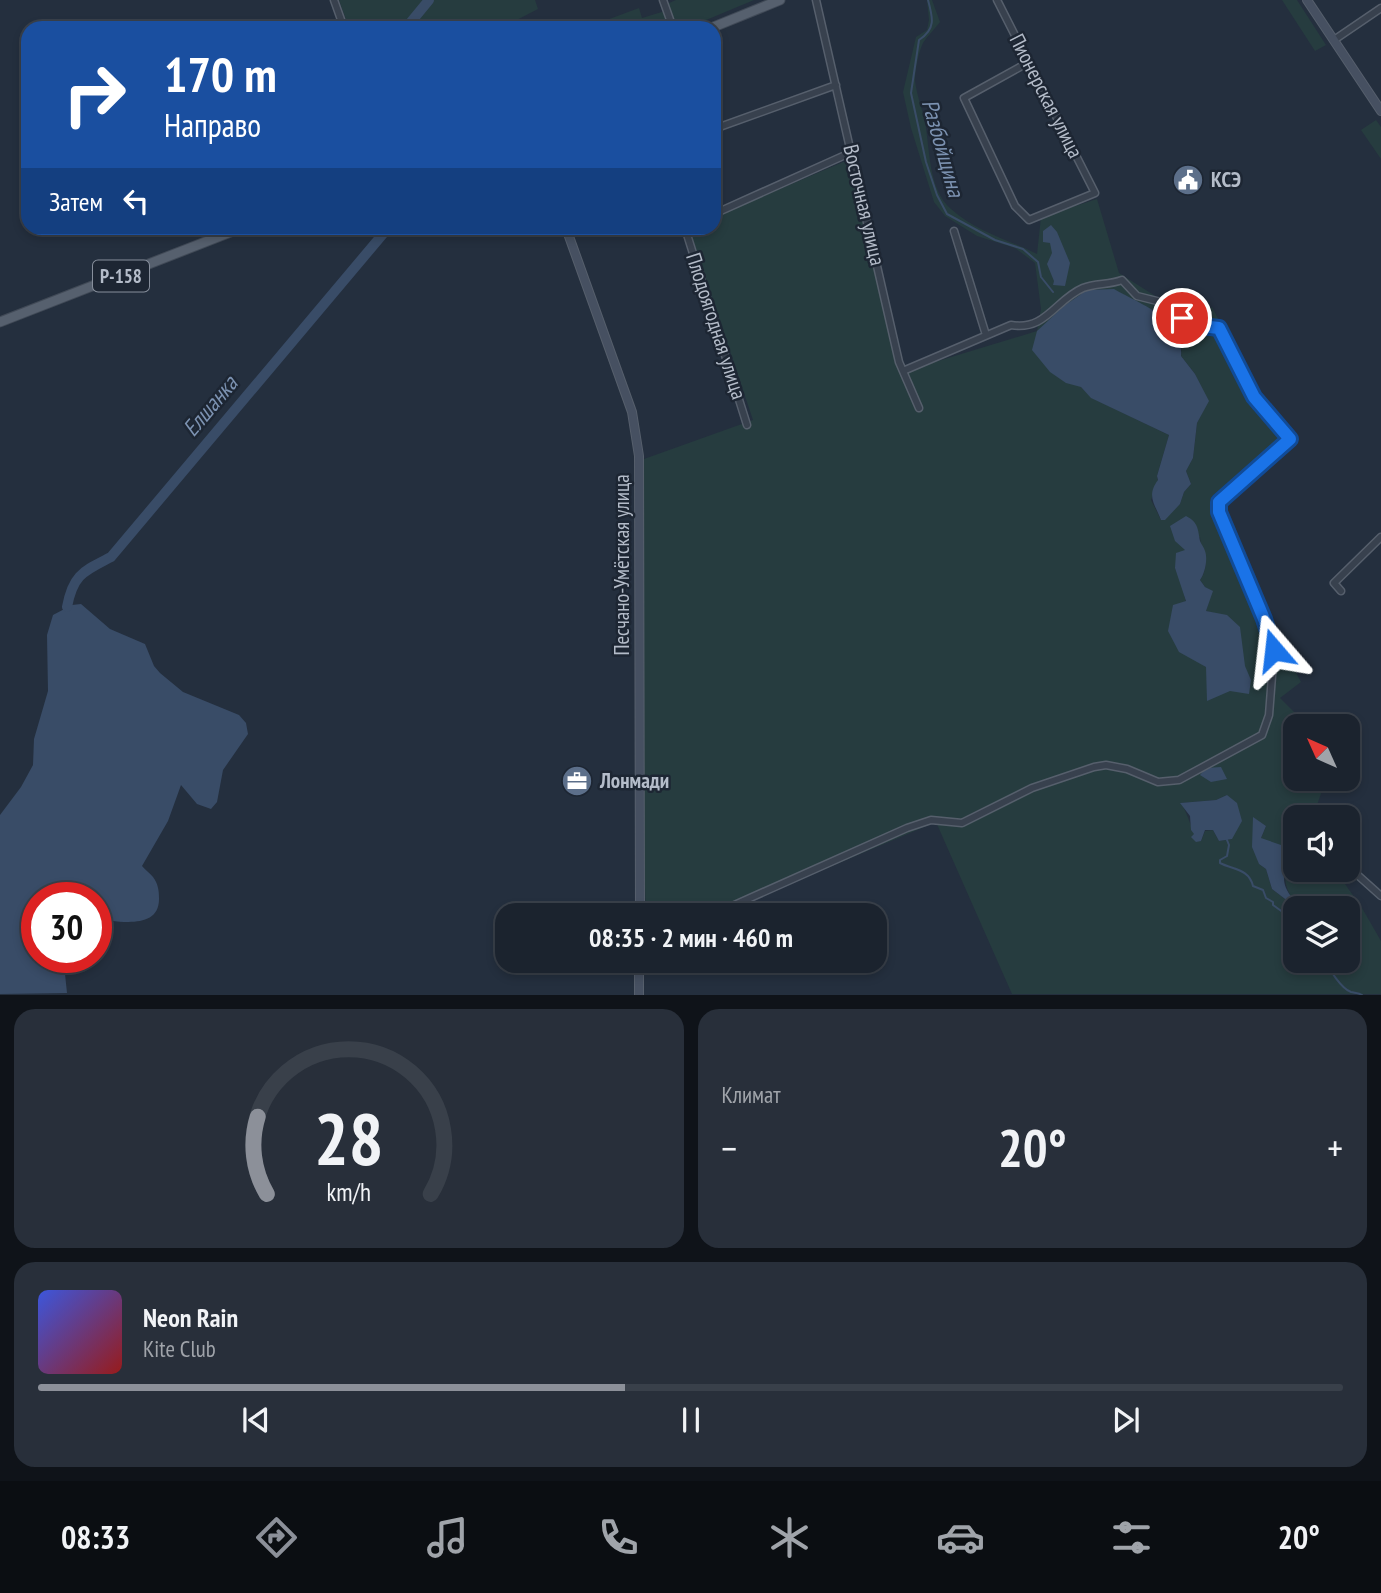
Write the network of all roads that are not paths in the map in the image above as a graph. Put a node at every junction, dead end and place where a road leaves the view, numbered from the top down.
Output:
1 (334, 0) edge
2 (663, 0) edge
3 (780, 0) edge
4 (816, 0) edge
5 (997, 0) edge
6 (1307, 0) edge
7 (1381, 8) edge
8 (342, 21) edge
9 (670, 21) edge
10 (721, 24) edge
11 (1334, 40) junction
12 (1029, 62) junction
13 (836, 85) junction
14 (1381, 111) edge
15 (721, 126) edge
16 (852, 152) junction
17 (721, 211) edge
18 (954, 231) dead end
19 (223, 235) edge
20 (569, 235) edge
21 (687, 235) edge
22 (0, 322) edge
23 (986, 335) junction
24 (903, 371) junction
25 (919, 408) dead end
26 (747, 425) dead end
27 (1381, 537) edge
28 (1341, 591) dead end
29 (1360, 877) edge
30 (1381, 895) edge
31 (640, 903) edge
32 (739, 903) edge
33 (639, 973) edge
34 (639, 995) edge

1 - 8 street
2 - 9 street
3 - 10 main road
4 - 13 street, Восточная улица
5 - 12 street, Пионерская улица
6 - 11 main road
7 - 11 street
11 - 14 main road
12 - 12 street, Пионерская улица
13 - 15 street
13 - 16 street, Восточная улица
16 - 17 street
16 - 24 street, Восточная улица
18 - 23 street
19 - 22 main road, Р-158
20 - 31 main road, Песчано-Умётская улица
21 - 26 street, Плодоягодная улица
23 - 24 street
23 - 32 street
24 - 25 street, Восточная улица
27 - 28 street
29 - 30 street
33 - 34 main road

